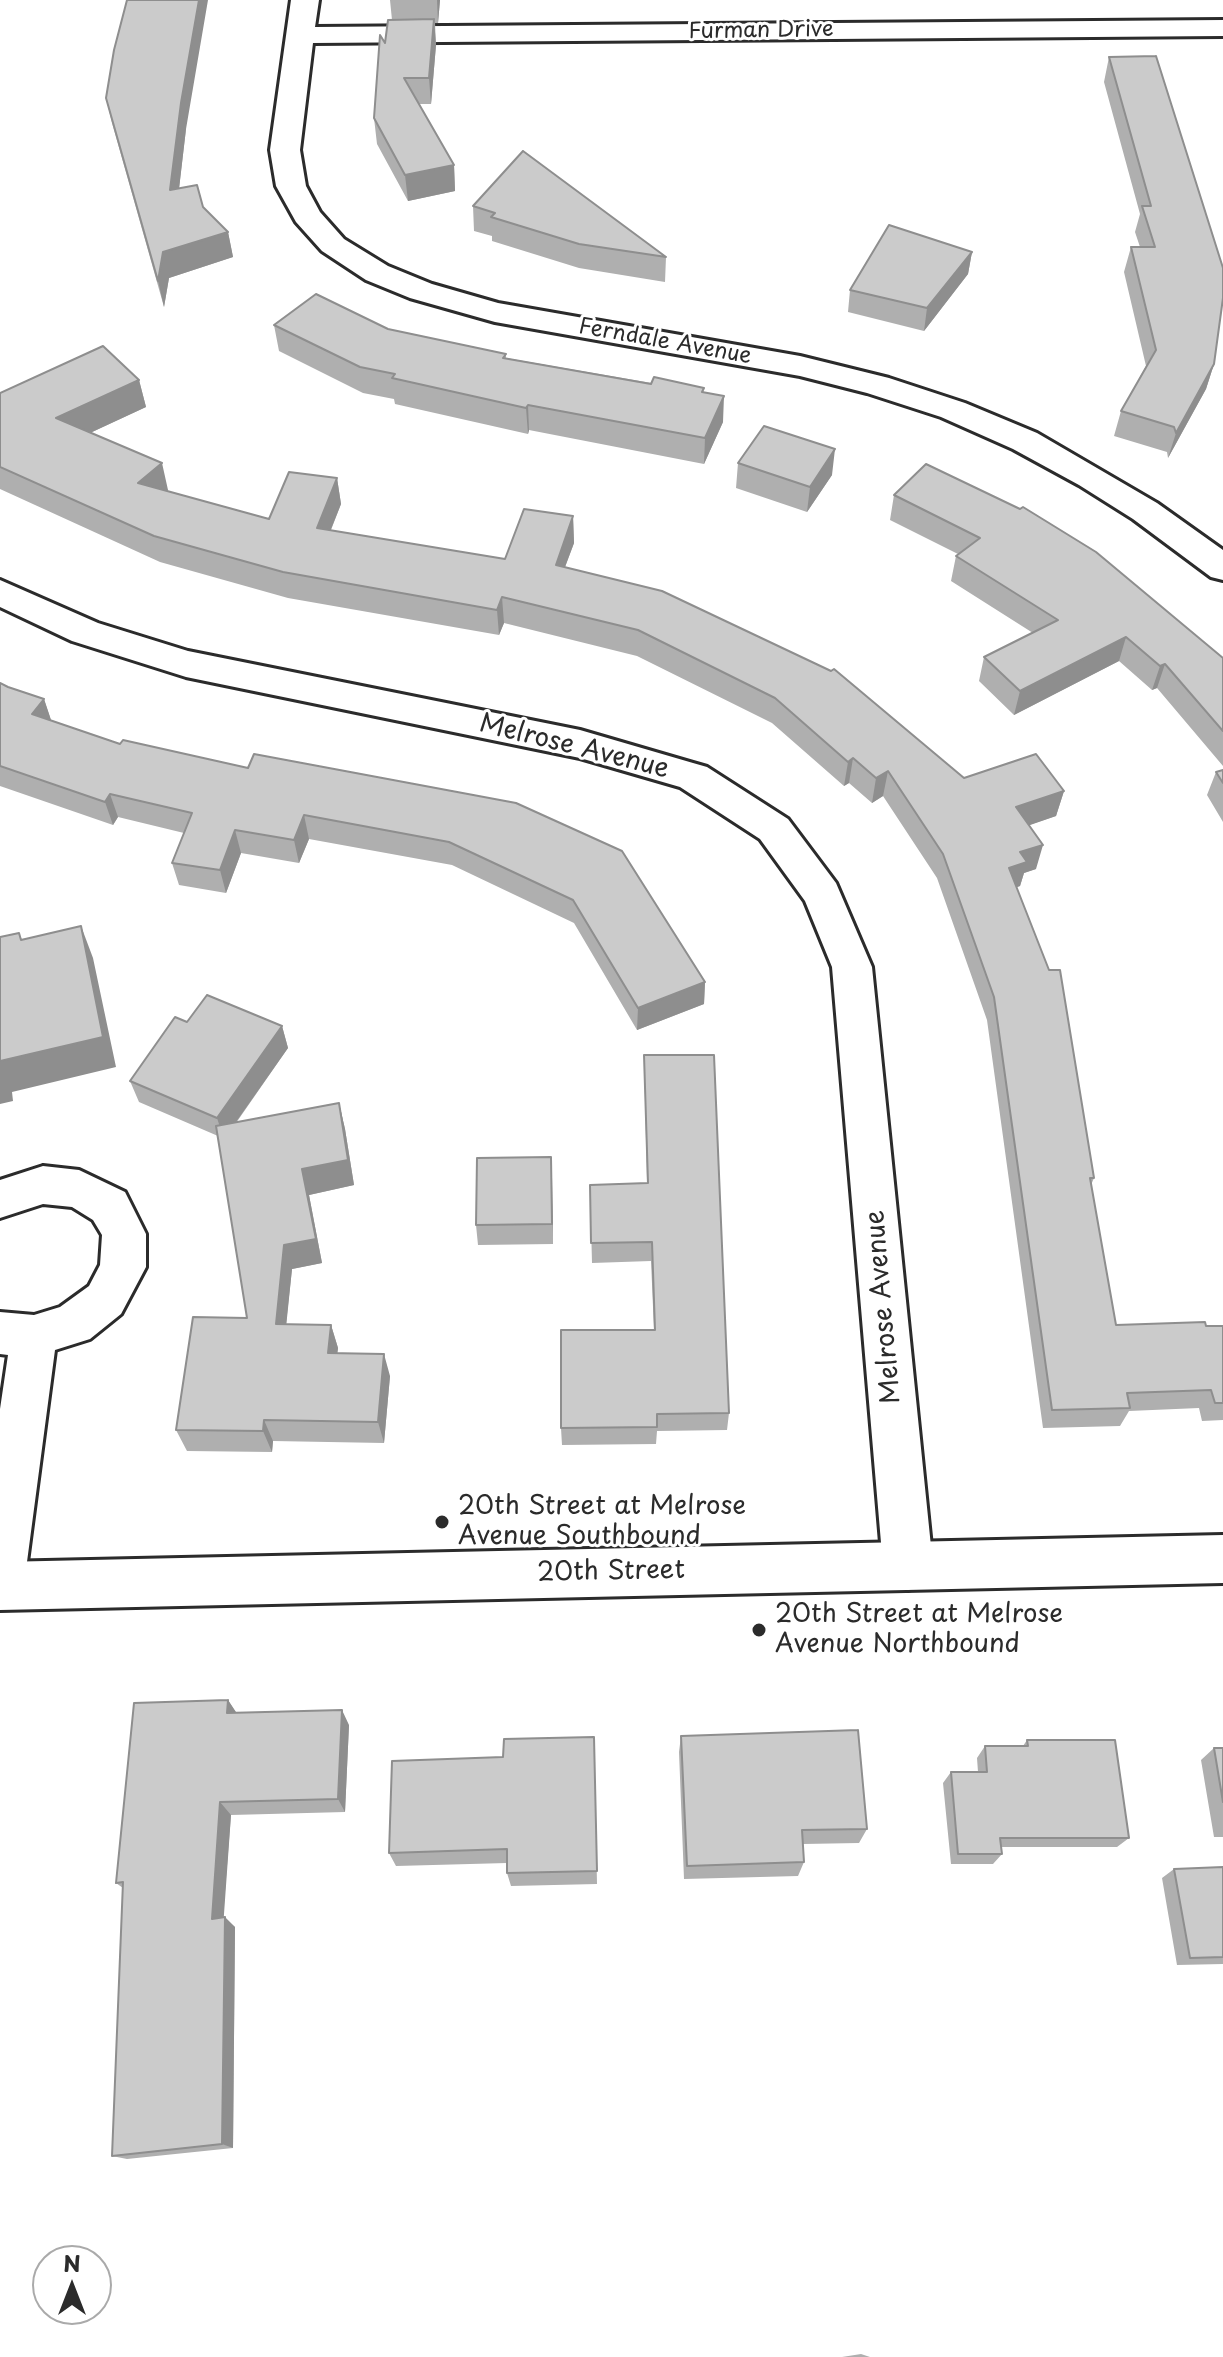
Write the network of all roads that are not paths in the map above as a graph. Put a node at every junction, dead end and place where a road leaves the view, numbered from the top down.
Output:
1 (305, 0) edge
2 (1223, 28) edge
3 (300, 35) junction
4 (1215, 551) edge
5 (0, 592) edge
6 (0, 1199) edge
7 (17, 1334) edge
8 (1223, 1559) edge
9 (908, 1566) junction
10 (0, 1577) edge
11 (0, 1586) edge

1 - 3 street, Ferndale Avenue
2 - 3 street, Furman Drive
3 - 4 street, Ferndale Avenue
5 - 9 street, Melrose Avenue
6 - 7 street
7 - 10 street
8 - 9 street, 20th Street
9 - 11 street, 20th Street

